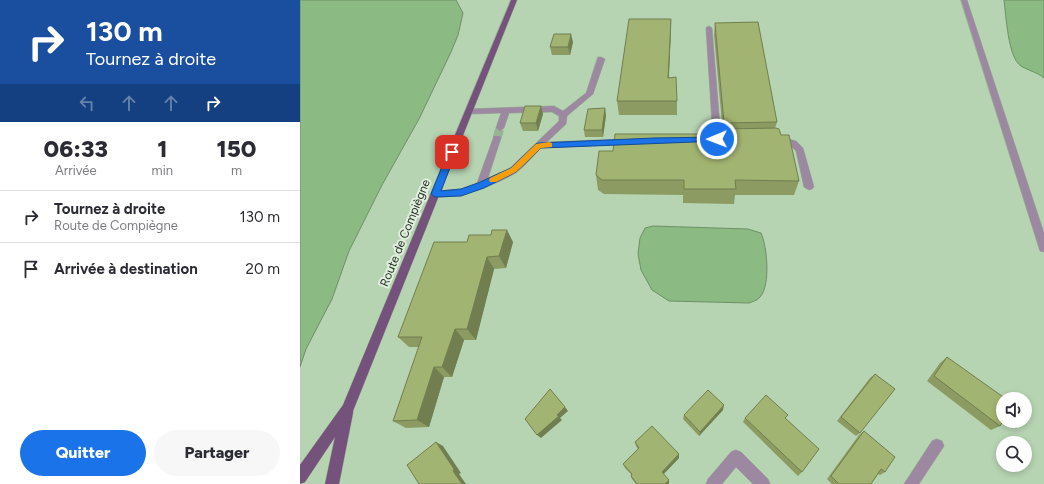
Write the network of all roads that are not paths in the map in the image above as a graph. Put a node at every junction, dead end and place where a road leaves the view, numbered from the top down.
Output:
1 (514, 0) edge
2 (964, 0) edge
3 (709, 28) dead end
4 (600, 59) dead end
5 (469, 110) junction
6 (506, 110) junction
7 (563, 115) junction
8 (500, 128) tunnel mouth
9 (497, 138) tunnel mouth
10 (717, 139) edge
11 (765, 139) edge
12 (639, 141) edge
13 (539, 146) junction
14 (481, 186) junction
15 (809, 187) dead end
16 (435, 194) junction
17 (1044, 248) edge
18 (347, 409) junction
19 (937, 446) dead end
20 (300, 477) edge
21 (332, 484) edge
22 (713, 484) edge
23 (763, 484) edge
24 (911, 484) edge

1 - 5 main road, Route de Compiègne
2 - 17 street
3 - 10 street
4 - 7 street
5 - 6 street
5 - 16 main road, Route de Compiègne
6 - 7 street
6 - 8 street
7 - 13 street
9 - 14 street
11 - 15 street
12 - 13 street
13 - 14 street
14 - 16 street
16 - 18 main road, Route de Compiègne
18 - 20 main road
18 - 21 main road
19 - 24 street
22 - 23 street

